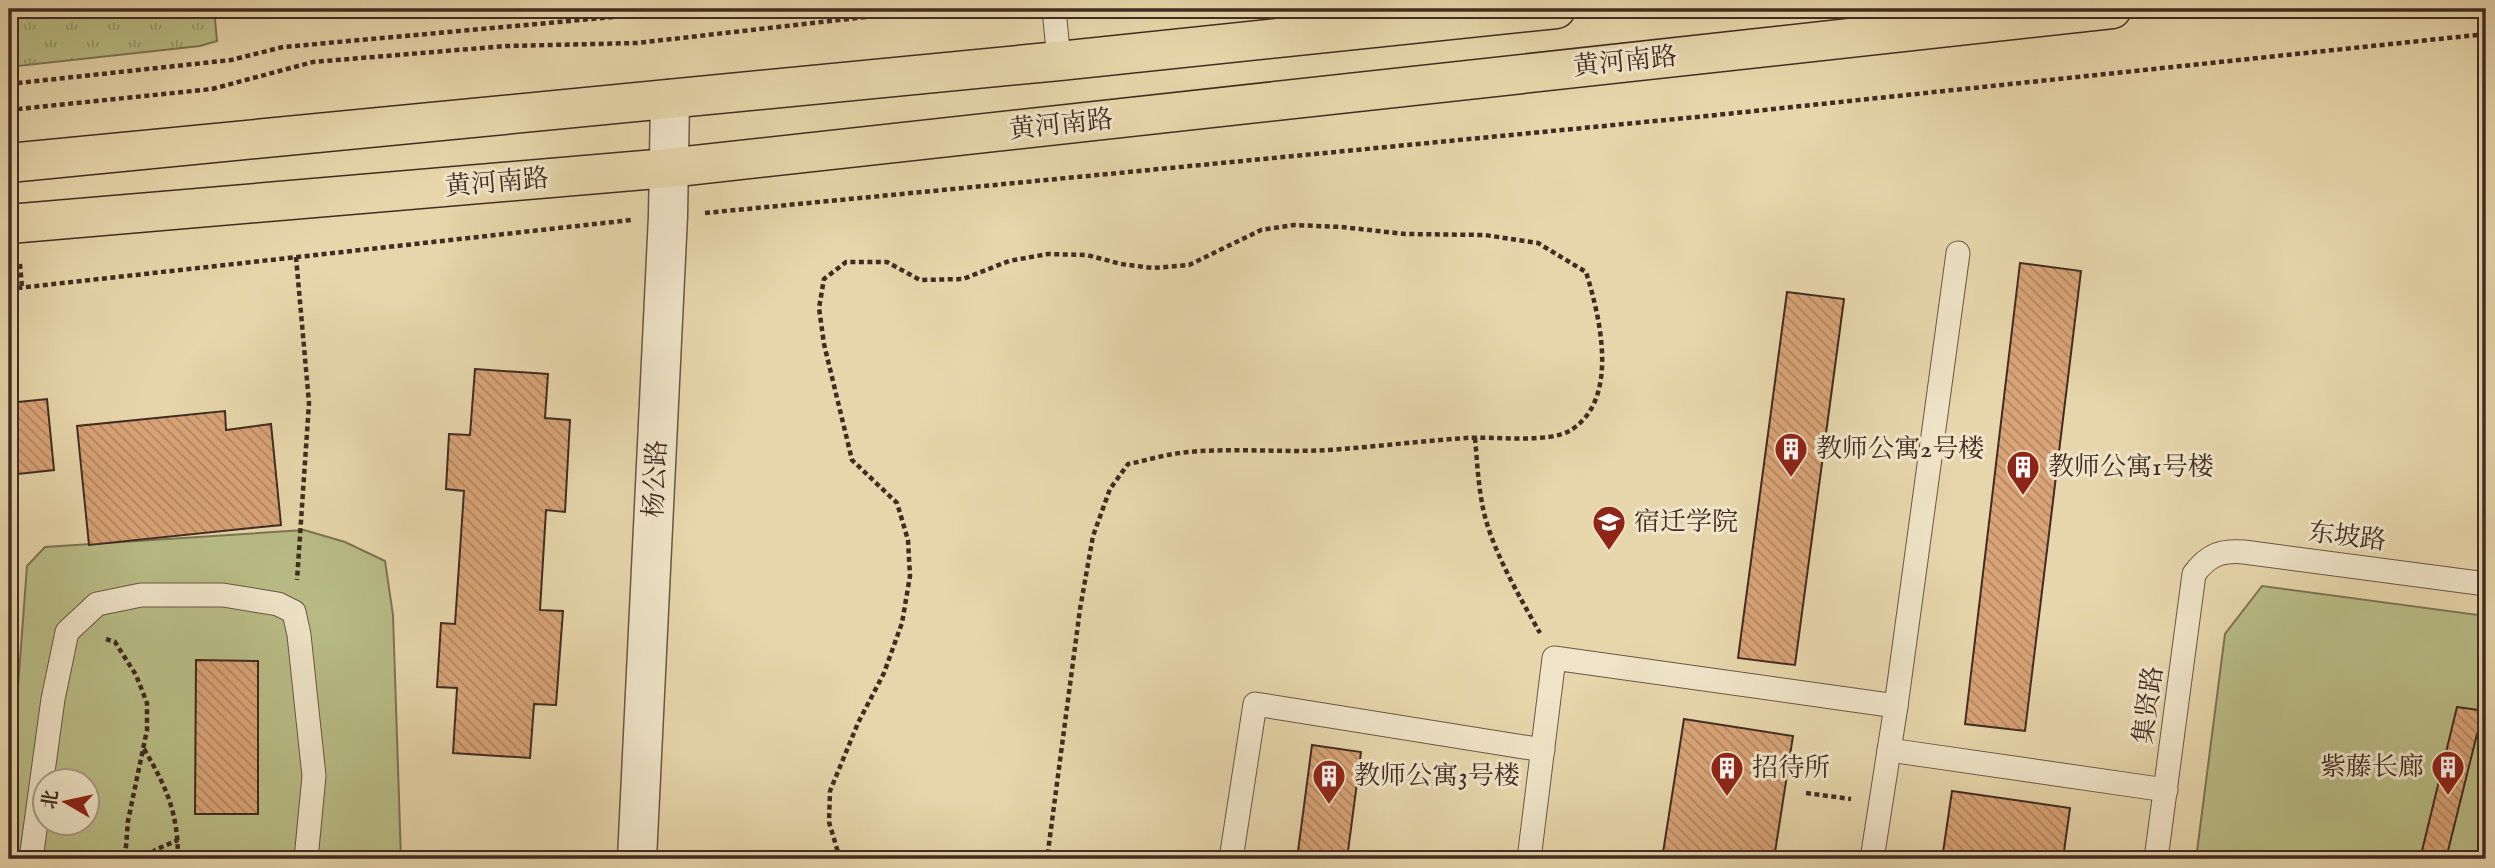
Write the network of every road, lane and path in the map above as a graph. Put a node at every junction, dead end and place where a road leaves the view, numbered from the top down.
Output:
1 (702, 9) edge
2 (936, 9) edge
3 (1054, 9) edge
4 (1556, 9) edge
5 (2112, 9) edge
6 (2486, 34) edge
7 (1059, 61) junction
8 (9, 84) edge
9 (670, 99) junction
10 (9, 110) edge
11 (9, 163) edge
12 (668, 168) junction
13 (668, 216) junction
14 (9, 224) edge
15 (1958, 253) dead end
16 (296, 257) junction
17 (9, 289) edge
18 (1475, 438) junction
19 (2203, 561) joint
20 (2486, 584) edge
21 (294, 612) junction
22 (67, 632) junction
23 (1554, 658) junction
24 (1896, 706) junction
25 (144, 748) junction
26 (1543, 750) junction
27 (1889, 750) junction
28 (2165, 790) junction
29 (1806, 793) dead end
30 (1881, 803) junction
31 (178, 840) junction
32 (31, 859) edge
33 (125, 859) edge
34 (146, 859) edge
35 (178, 859) edge
36 (306, 859) edge
37 (638, 859) edge
38 (841, 859) edge
39 (1047, 859) edge
40 (1231, 859) edge
41 (1529, 859) edge
42 (1872, 859) edge
43 (2156, 859) edge

1 - 8 path
2 - 10 path
3 - 7 lane
4 - 7 main road
5 - 12 main road, 黄河南路
6 - 13 path
7 - 9 main road
9 - 11 main road
9 - 12 street, 杨公路
12 - 13 street, 杨公路
12 - 14 main road, 黄河南路
13 - 16 path
13 - 37 street, 杨公路
15 - 24 lane
16 - 17 path
16 - 21 path
18 - 23 path
18 - 38 path
18 - 39 path
19 - 20 lane, 东坡路
19 - 28 lane, 集贤路
21 - 22 lane
21 - 36 lane
22 - 25 path
22 - 32 lane
23 - 24 lane
23 - 26 lane
24 - 27 lane
25 - 31 path
25 - 33 path
26 - 40 lane
26 - 41 lane
27 - 28 lane
27 - 30 lane
28 - 43 lane, 集贤路
29 - 30 path
30 - 42 lane
31 - 34 path
31 - 35 path

